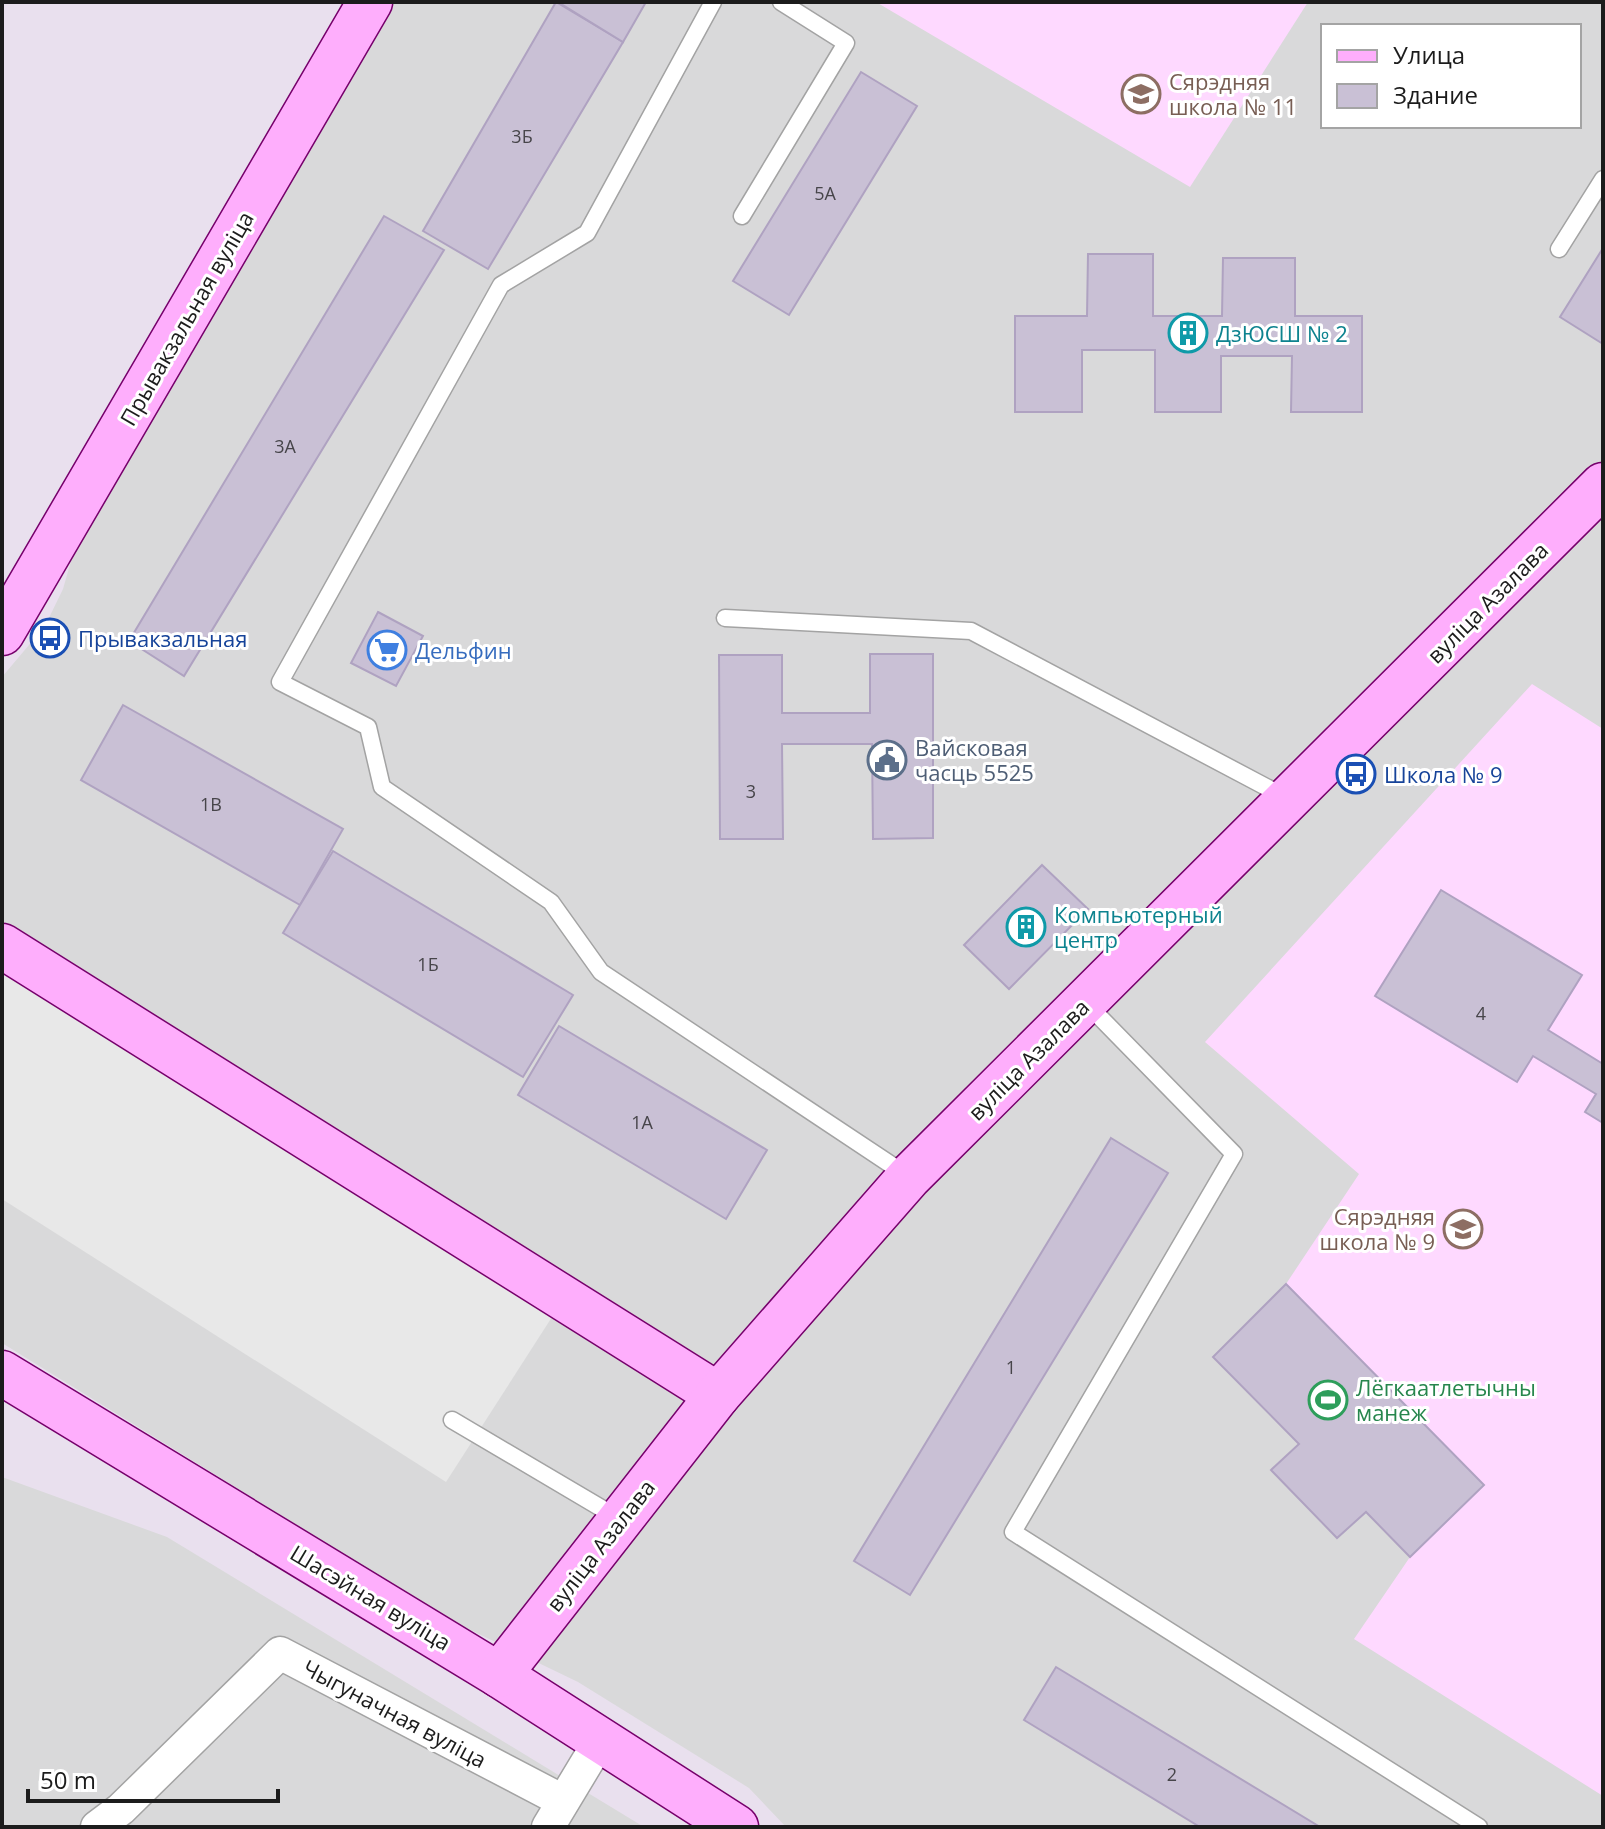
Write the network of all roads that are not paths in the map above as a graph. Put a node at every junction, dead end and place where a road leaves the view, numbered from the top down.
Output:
1 (370, 2) edge
2 (713, 2) edge
3 (781, 2) edge
4 (1603, 179) edge
5 (742, 216) dead end
6 (1559, 249) dead end
7 (1592, 503) edge
8 (725, 618) dead end
9 (2, 633) edge
10 (1290, 799) junction
11 (2, 946) edge
12 (1086, 1002) junction
13 (909, 1177) junction
14 (2, 1373) edge
15 (718, 1395) junction
16 (452, 1420) dead end
17 (619, 1519) junction
18 (499, 1675) junction
19 (601, 1739) junction
20 (556, 1814) edge
21 (97, 1827) edge
22 (736, 1827) edge
23 (1479, 1827) edge

1 - 9 street, Прывакзальная вуліца
2 - 13 lane
3 - 5 lane
4 - 6 lane
7 - 10 street, вуліца Азалава
8 - 10 lane
10 - 12 street, вуліца Азалава
11 - 15 street
12 - 13 street, вуліца Азалава
12 - 23 lane
13 - 15 street, вуліца Азалава
14 - 18 street, Шасэйная вуліца
15 - 17 street, вуліца Азалава
16 - 17 lane
17 - 18 street, вуліца Азалава
18 - 19 street, Шасэйная вуліца
19 - 20 street, Чыгуначная вуліца
19 - 22 street, Шасэйная вуліца
20 - 21 street, Чыгуначная вуліца

